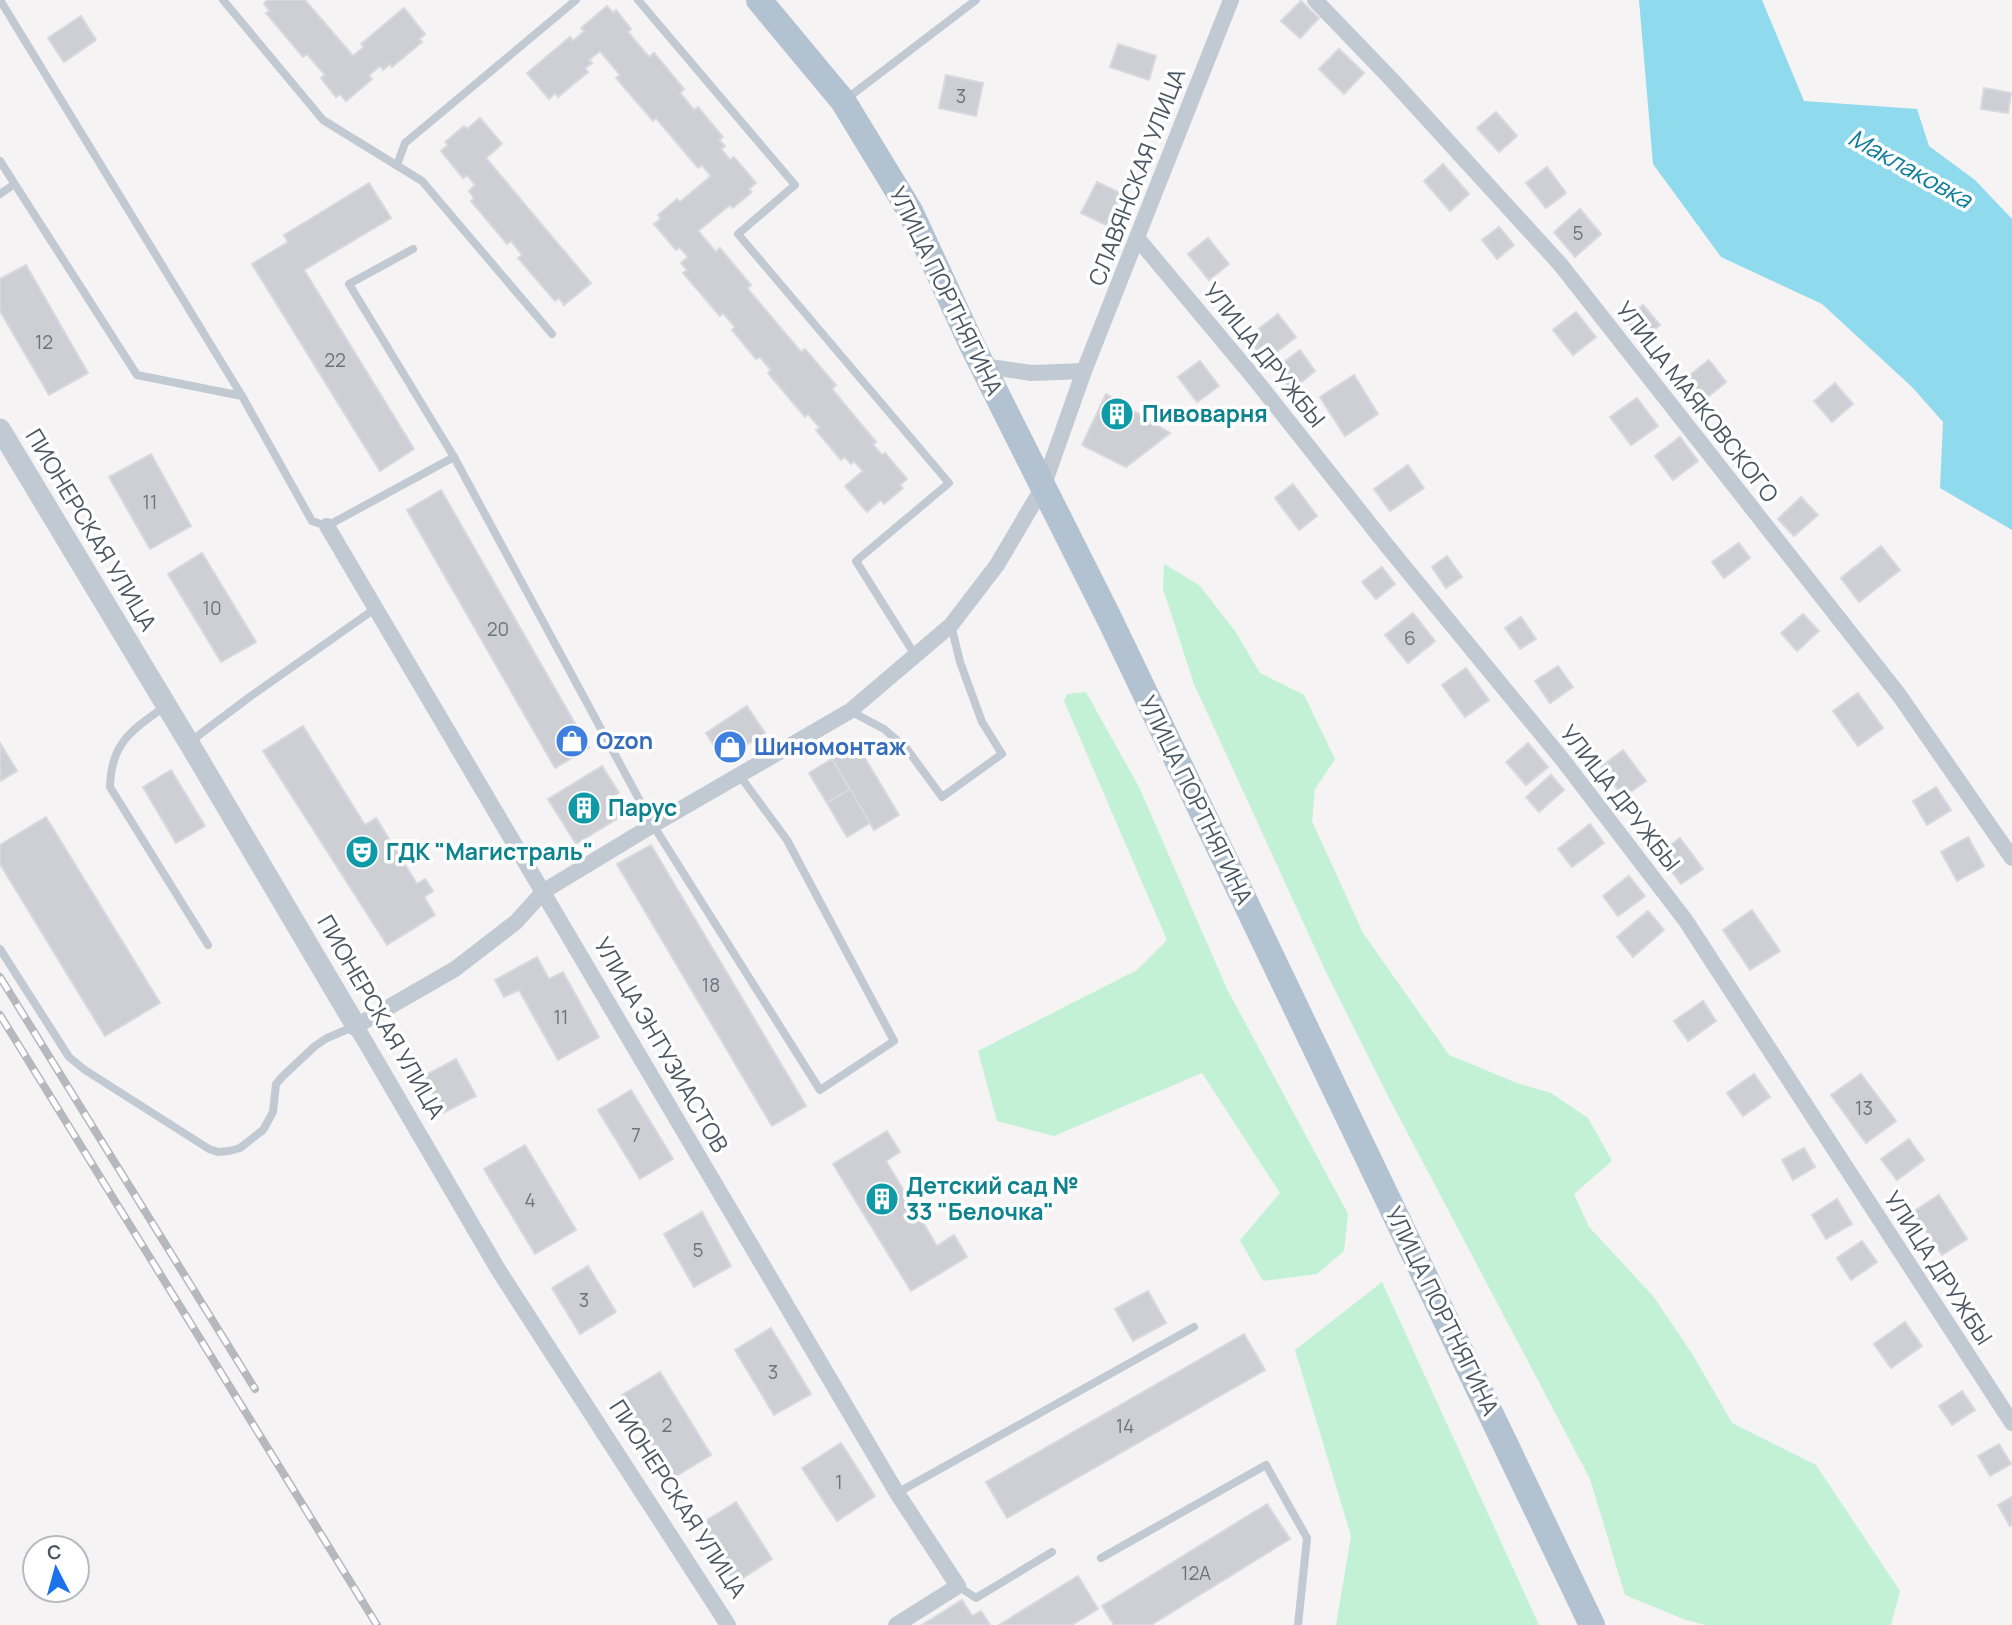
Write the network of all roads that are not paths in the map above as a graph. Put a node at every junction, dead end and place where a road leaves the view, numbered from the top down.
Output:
1 (1, 0) edge
2 (223, 0) edge
3 (576, 0) edge
4 (638, 0) edge
5 (759, 0) edge
6 (976, 0) edge
7 (1231, 0) edge
8 (1315, 0) edge
9 (843, 101) junction
10 (0, 161) edge
11 (397, 165) junction
12 (13, 185) junction
13 (0, 194) edge
14 (1138, 239) junction
15 (413, 249) dead end
16 (552, 334) dead end
17 (983, 366) junction
18 (1084, 372) junction
19 (242, 396) junction
20 (0, 429) edge
21 (454, 457) junction
22 (1043, 487) junction
23 (327, 526) junction
24 (376, 608) junction
25 (951, 625) junction
26 (915, 655) junction
27 (166, 705) junction
28 (850, 711) junction
29 (189, 743) junction
30 (740, 776) junction
31 (653, 825) junction
32 (2012, 858) edge
33 (544, 891) junction
34 (208, 945) dead end
35 (0, 949) edge
36 (356, 1026) junction
37 (1194, 1327) dead end
38 (2012, 1423) edge
39 (897, 1493) junction
40 (1052, 1552) dead end
41 (1101, 1558) dead end
42 (958, 1586) junction
43 (728, 1625) edge
44 (896, 1625) edge
45 (1298, 1625) edge
46 (1592, 1625) edge

1 - 19 lane
2 - 11 lane
3 - 11 lane
4 - 26 lane
5 - 9 main road, УЛИЦА ПОРТНЯГИНА
6 - 9 lane
7 - 14 street, СЛАВЯНСКАЯ УЛИЦА
8 - 32 street, УЛИЦА МАЯКОВСКОГО
9 - 17 main road, УЛИЦА ПОРТНЯГИНА
10 - 12 lane
11 - 16 lane
12 - 13 lane
12 - 19 lane
14 - 18 street, СЛАВЯНСКАЯ УЛИЦА
14 - 38 street, УЛИЦА ДРУЖБЫ
15 - 21 lane
17 - 18 street
17 - 22 main road, УЛИЦА ПОРТНЯГИНА
18 - 22 street, СЛАВЯНСКАЯ УЛИЦА
19 - 23 lane
20 - 27 street, ПИОНЕРСКАЯ УЛИЦА
21 - 23 lane
21 - 31 lane
22 - 25 street, СЛАВЯНСКАЯ УЛИЦА
22 - 46 main road, УЛИЦА ПОРТНЯГИНА
23 - 24 street, УЛИЦА ЭНТУЗИАСТОВ
24 - 29 lane
24 - 33 street, УЛИЦА ЭНТУЗИАСТОВ
25 - 26 street, СЛАВЯНСКАЯ УЛИЦА
25 - 28 lane
26 - 28 street, СЛАВЯНСКАЯ УЛИЦА
27 - 29 street, ПИОНЕРСКАЯ УЛИЦА
27 - 34 lane
28 - 30 street, СЛАВЯНСКАЯ УЛИЦА
29 - 36 street, ПИОНЕРСКАЯ УЛИЦА
30 - 31 street, СЛАВЯНСКАЯ УЛИЦА
30 - 31 lane
31 - 33 street, СЛАВЯНСКАЯ УЛИЦА
33 - 36 street, СЛАВЯНСКАЯ УЛИЦА
33 - 39 street, УЛИЦА ЭНТУЗИАСТОВ
35 - 36 lane
36 - 43 street, ПИОНЕРСКАЯ УЛИЦА
37 - 39 lane
39 - 42 street, УЛИЦА ЭНТУЗИАСТОВ
40 - 42 lane
41 - 45 lane
42 - 44 street

